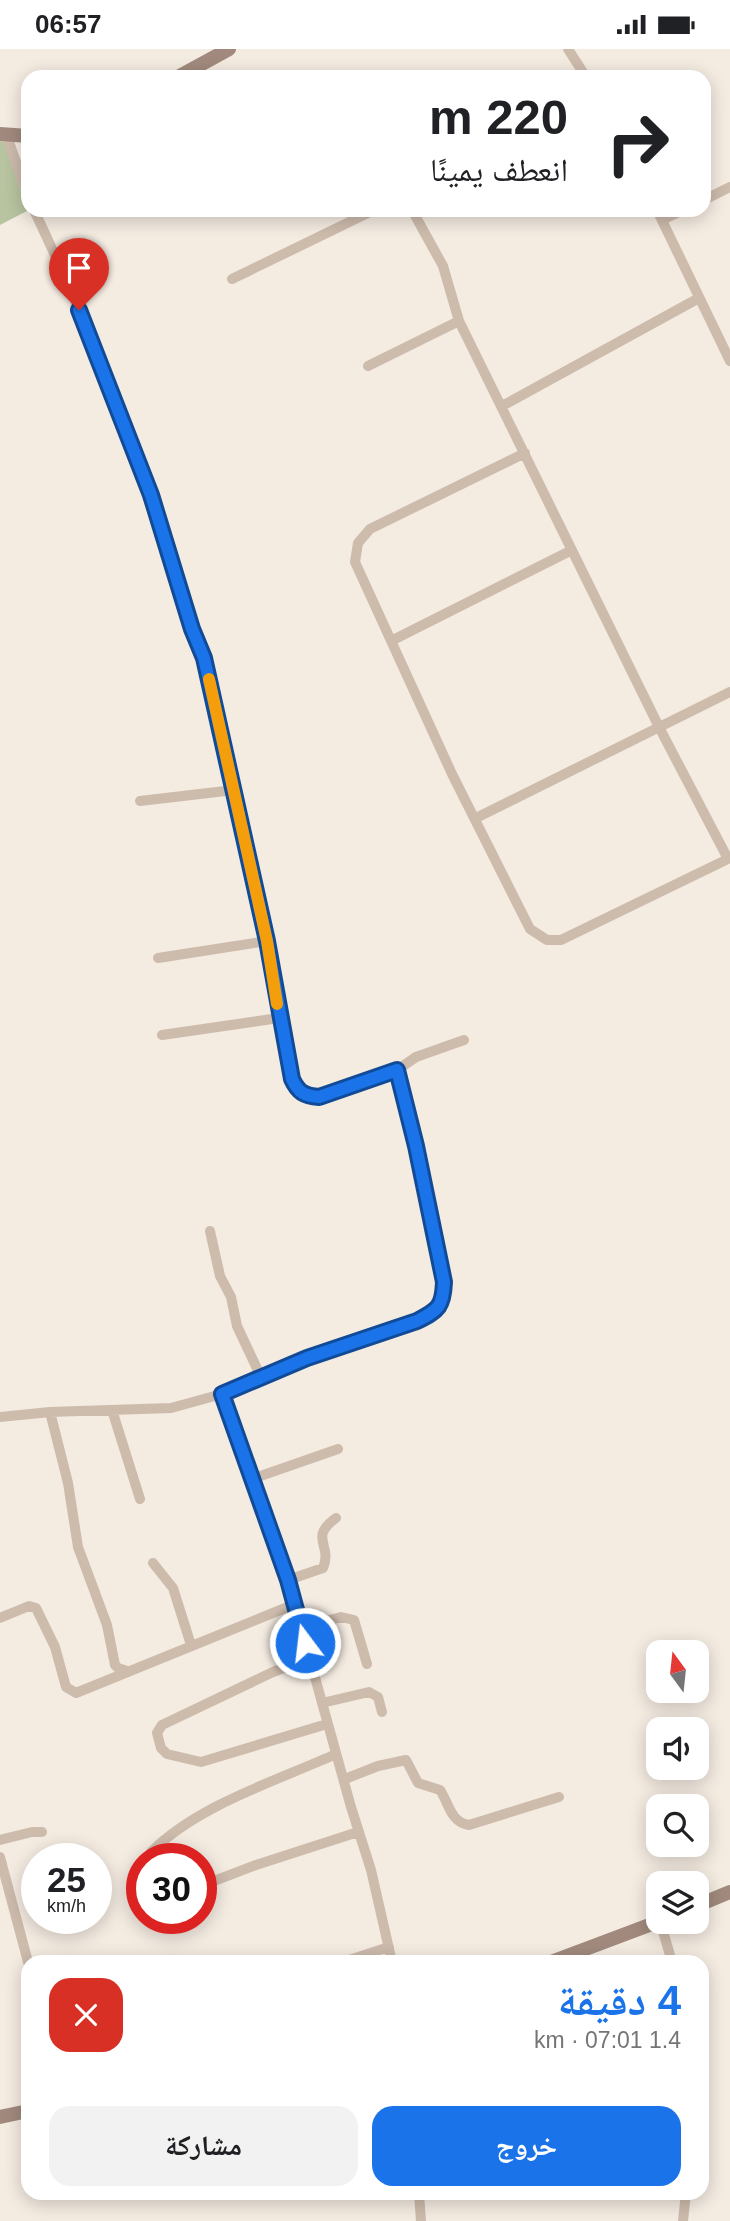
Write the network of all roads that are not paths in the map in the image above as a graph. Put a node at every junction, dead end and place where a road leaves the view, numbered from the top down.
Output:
1 (229, 49) edge
2 (568, 49) edge
3 (191, 70) edge
4 (582, 70) edge
5 (4, 135) edge
6 (21, 179) edge
7 (730, 187) edge
8 (711, 196) edge
9 (37, 217) edge
10 (360, 217) edge
11 (416, 217) edge
12 (661, 217) edge
13 (232, 279) dead end
14 (699, 297) junction
15 (459, 321) junction
16 (728, 354) edge
17 (368, 366) dead end
18 (502, 406) junction
19 (526, 453) junction
20 (572, 550) junction
21 (391, 641) junction
22 (730, 692) edge
23 (659, 727) junction
24 (234, 790) junction
25 (140, 801) dead end
26 (476, 818) junction
27 (729, 859) edge
28 (267, 941) junction
29 (158, 958) dead end
30 (279, 1018) junction
31 (162, 1035) dead end
32 (464, 1040) dead end
33 (397, 1070) junction
34 (210, 1231) dead end
35 (261, 1377) junction
36 (222, 1394) junction
37 (112, 1410) junction
38 (50, 1412) junction
39 (0, 1417) edge
40 (338, 1449) dead end
41 (252, 1479) junction
42 (141, 1499) dead end
43 (336, 1518) dead end
44 (153, 1563) dead end
45 (288, 1580) junction
46 (295, 1604) junction
47 (0, 1618) edge
48 (301, 1628) junction
49 (191, 1645) junction
50 (309, 1658) junction
51 (367, 1664) dead end
52 (128, 1671) junction
53 (322, 1703) junction
54 (383, 1712) dead end
55 (327, 1724) junction
56 (336, 1754) junction
57 (345, 1779) junction
58 (559, 1797) dead end
59 (42, 1832) dead end
60 (358, 1832) junction
61 (0, 1840) edge
62 (160, 1843) edge
63 (0, 1857) edge
64 (217, 1880) edge
65 (730, 1892) edge
66 (709, 1901) edge
67 (646, 1926) edge
68 (663, 1934) edge
69 (389, 1947) junction
70 (26, 1955) edge
71 (364, 1955) edge
72 (391, 1955) edge
73 (570, 1955) edge
74 (669, 1955) edge
75 (21, 2112) edge
76 (0, 2117) edge
77 (420, 2200) edge
78 (685, 2200) edge
79 (421, 2221) edge
80 (683, 2221) edge

1 - 3 street
2 - 4 street
5 - 6 street
7 - 8 street
9 - 24 street
10 - 13 street
11 - 15 street
12 - 14 street
14 - 16 street
14 - 18 street
15 - 17 street
15 - 18 street
18 - 19 street
19 - 20 street
19 - 21 street
20 - 21 street
20 - 23 street
21 - 26 street
22 - 23 street
23 - 26 street
23 - 27 street
24 - 25 street
24 - 28 street
26 - 27 street
28 - 29 street
28 - 30 street
30 - 31 street
30 - 33 street
32 - 33 street
33 - 35 street
34 - 35 street
35 - 36 street
36 - 37 street
36 - 41 street
37 - 38 street
37 - 42 street
38 - 39 street
38 - 52 street
40 - 41 street
41 - 45 street
43 - 45 street
44 - 49 street
45 - 46 street
46 - 48 street
46 - 49 street
47 - 52 street
48 - 50 street
48 - 51 street
49 - 52 street
50 - 53 street
50 - 55 street
53 - 54 street
53 - 55 street
55 - 56 street
56 - 57 street
56 - 62 street
57 - 58 street
57 - 60 street
59 - 61 street
60 - 64 street
60 - 69 street
63 - 70 street
65 - 66 street
67 - 73 street
68 - 74 street
69 - 71 street
69 - 72 street
75 - 76 street
77 - 79 street
78 - 80 street

